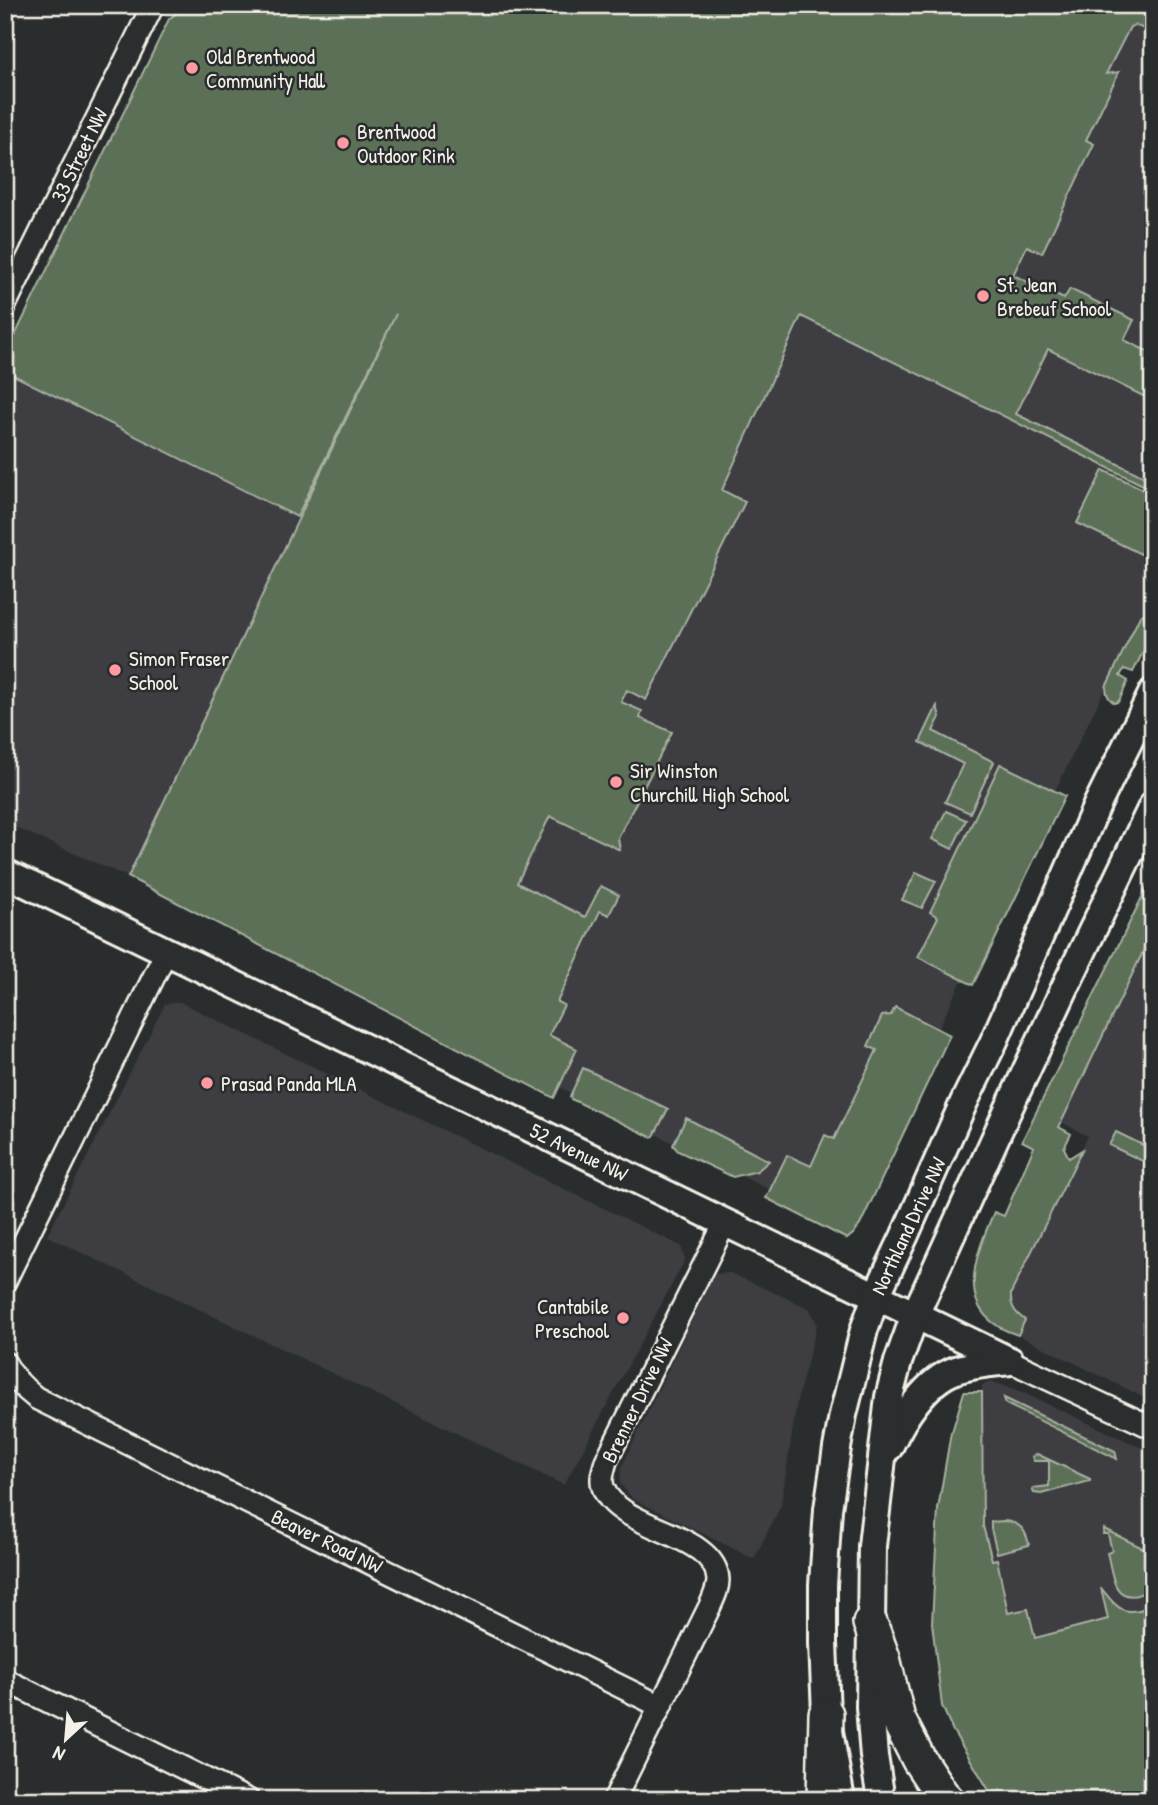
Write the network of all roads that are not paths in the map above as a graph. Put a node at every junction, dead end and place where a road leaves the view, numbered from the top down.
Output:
1 (153, 5) edge
2 (5, 305) edge
3 (1153, 692) edge
4 (1153, 805) edge
5 (5, 873) edge
6 (166, 951) junction
7 (725, 1223) junction
8 (5, 1281) edge
9 (876, 1296) junction
10 (915, 1315) junction
11 (1010, 1361) junction
12 (5, 1363) edge
13 (1153, 1428) edge
14 (880, 1468) junction
15 (870, 1623) junction
16 (5, 1680) edge
17 (660, 1706) junction
18 (826, 1714) junction
19 (248, 1800) edge
20 (614, 1800) edge
21 (824, 1800) edge
22 (841, 1800) edge
23 (881, 1800) edge
24 (947, 1800) edge

1 - 2 street, 33 Street NW
3 - 9 street, Northland Drive NW
4 - 10 street, Northland Drive NW
5 - 6 street, 52 Avenue NW
6 - 7 street, 52 Avenue NW
6 - 8 street
7 - 9 street, 52 Avenue NW
7 - 17 street, Brenner Drive NW
9 - 10 street, 52 Avenue NW
9 - 18 street, Northland Drive NW
10 - 11 street, 52 Avenue NW
10 - 14 street, Northland Drive NW
11 - 13 street, 52 Avenue NW
11 - 14 street
12 - 17 street, Beaver Road NW
14 - 15 street, Northland Drive NW
15 - 23 street, Northland Drive NW
15 - 24 main road
16 - 19 street
17 - 20 street, Brenner Drive NW
18 - 21 main road
18 - 22 street, Northland Drive NW

